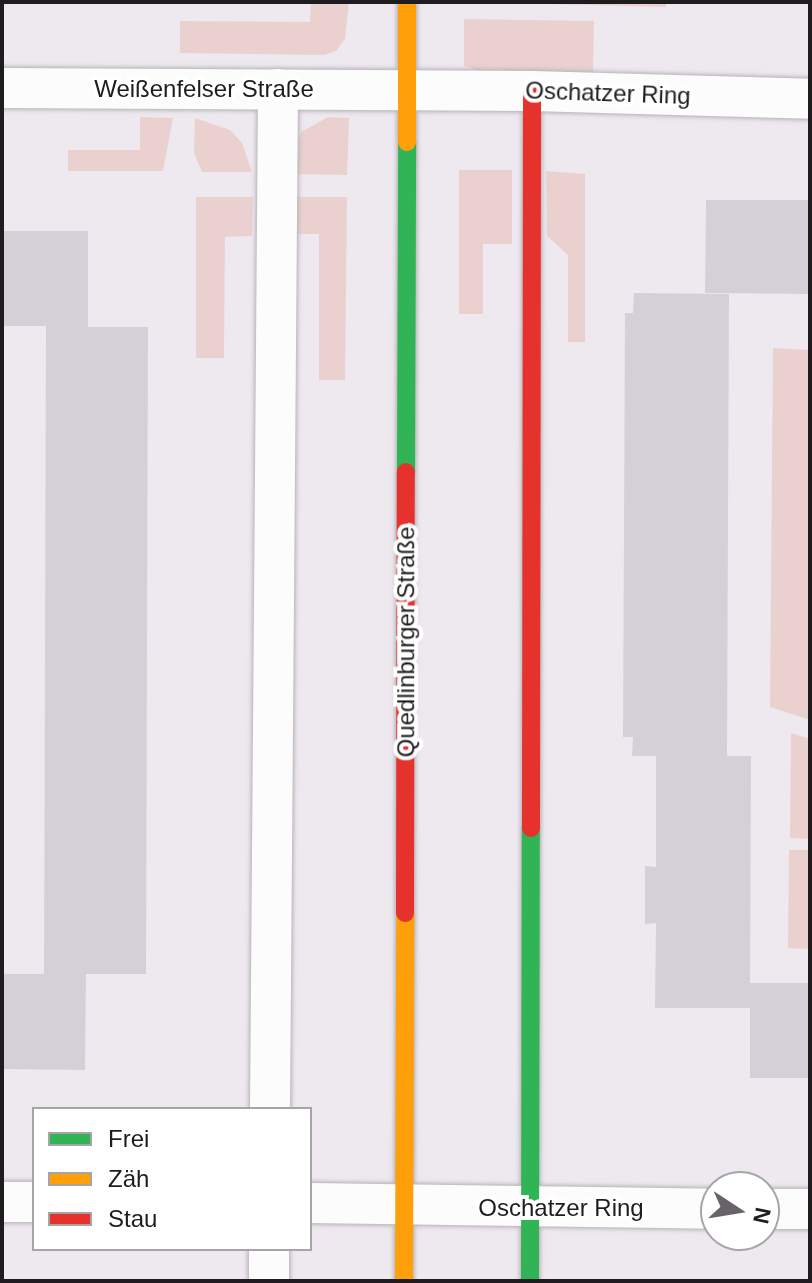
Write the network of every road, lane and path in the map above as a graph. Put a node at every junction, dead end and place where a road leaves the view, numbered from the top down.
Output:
1 (407, 2) edge
2 (2, 88) edge
3 (278, 89) junction
4 (407, 91) junction
5 (532, 91) junction
6 (810, 99) edge
7 (270, 1107) edge
8 (2, 1202) edge
9 (32, 1202) edge
10 (312, 1203) edge
11 (405, 1206) junction
12 (529, 1208) junction
13 (700, 1209) edge
14 (780, 1209) edge
15 (810, 1209) edge
16 (269, 1251) edge
17 (269, 1281) edge
18 (404, 1281) edge
19 (530, 1281) edge

1 - 4 street, Quedlinburger Straße
2 - 3 street, Weißenfelser Straße
3 - 4 street, Weißenfelser Straße
3 - 7 street
4 - 5 street, Oschatzer Ring
4 - 11 street, Quedlinburger Straße
5 - 6 street, Oschatzer Ring
5 - 12 street
8 - 9 street
10 - 11 street, Oschatzer Ring
11 - 12 street, Oschatzer Ring
11 - 18 street, Quedlinburger Straße
12 - 13 street, Oschatzer Ring
12 - 19 street
14 - 15 street
16 - 17 street

